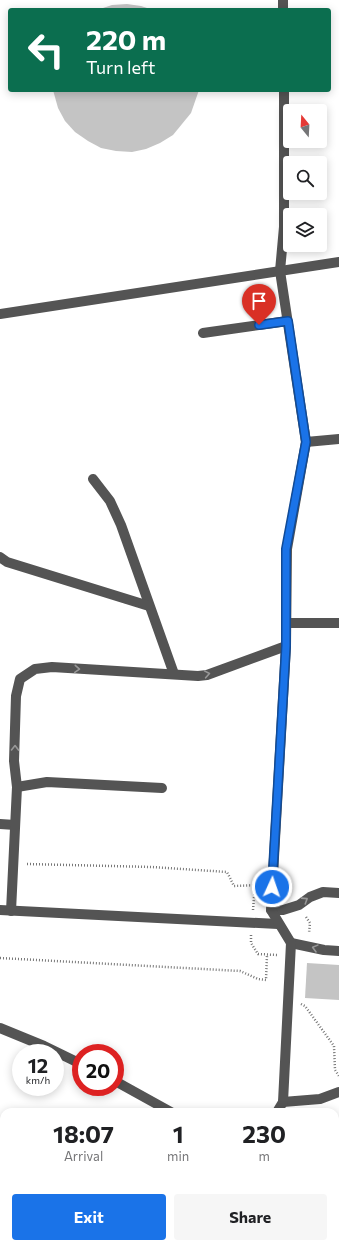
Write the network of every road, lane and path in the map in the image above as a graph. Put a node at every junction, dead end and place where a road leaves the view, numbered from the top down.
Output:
1 (284, 92) edge
2 (339, 262) edge
3 (280, 271) junction
4 (0, 314) edge
5 (288, 321) junction
6 (203, 333) dead end
7 (339, 439) edge
8 (306, 442) junction
9 (93, 479) dead end
10 (0, 557) edge
11 (149, 606) junction
12 (287, 622) junction
13 (339, 623) edge
14 (286, 646) junction
15 (174, 674) junction
16 (17, 787) junction
17 (162, 788) dead end
18 (0, 824) edge
19 (15, 825) junction
20 (14, 863) junction
21 (255, 884) dead end
22 (339, 893) edge
23 (0, 910) edge
24 (11, 910) junction
25 (271, 910) junction
26 (278, 924) junction
27 (291, 943) junction
28 (339, 951) edge
29 (267, 955) dead end
30 (0, 958) edge
31 (300, 1003) dead end
32 (0, 1028) edge
33 (72, 1060) edge
34 (339, 1076) edge
35 (124, 1086) edge
36 (339, 1092) edge
37 (283, 1102) junction
38 (164, 1108) edge
39 (279, 1108) edge

1 - 3 lane
2 - 3 lane
3 - 4 lane
3 - 5 lane
5 - 6 lane
5 - 8 lane
7 - 8 lane
8 - 12 lane
9 - 11 lane
10 - 11 lane
11 - 15 lane
12 - 13 lane
12 - 14 lane
15 -> 14 lane
14 - 25 lane
16 -> 15 lane
16 - 17 lane
16 - 19 lane
18 - 19 lane
19 - 20 lane
20 - 21 path
20 - 24 lane
25 -> 22 lane
23 - 24 lane
24 - 26 lane
25 - 26 lane
26 - 27 lane
28 -> 27 lane
27 - 37 lane
29 - 30 path
31 - 34 path
32 - 33 lane
35 - 38 lane
36 - 37 lane
37 - 39 lane

